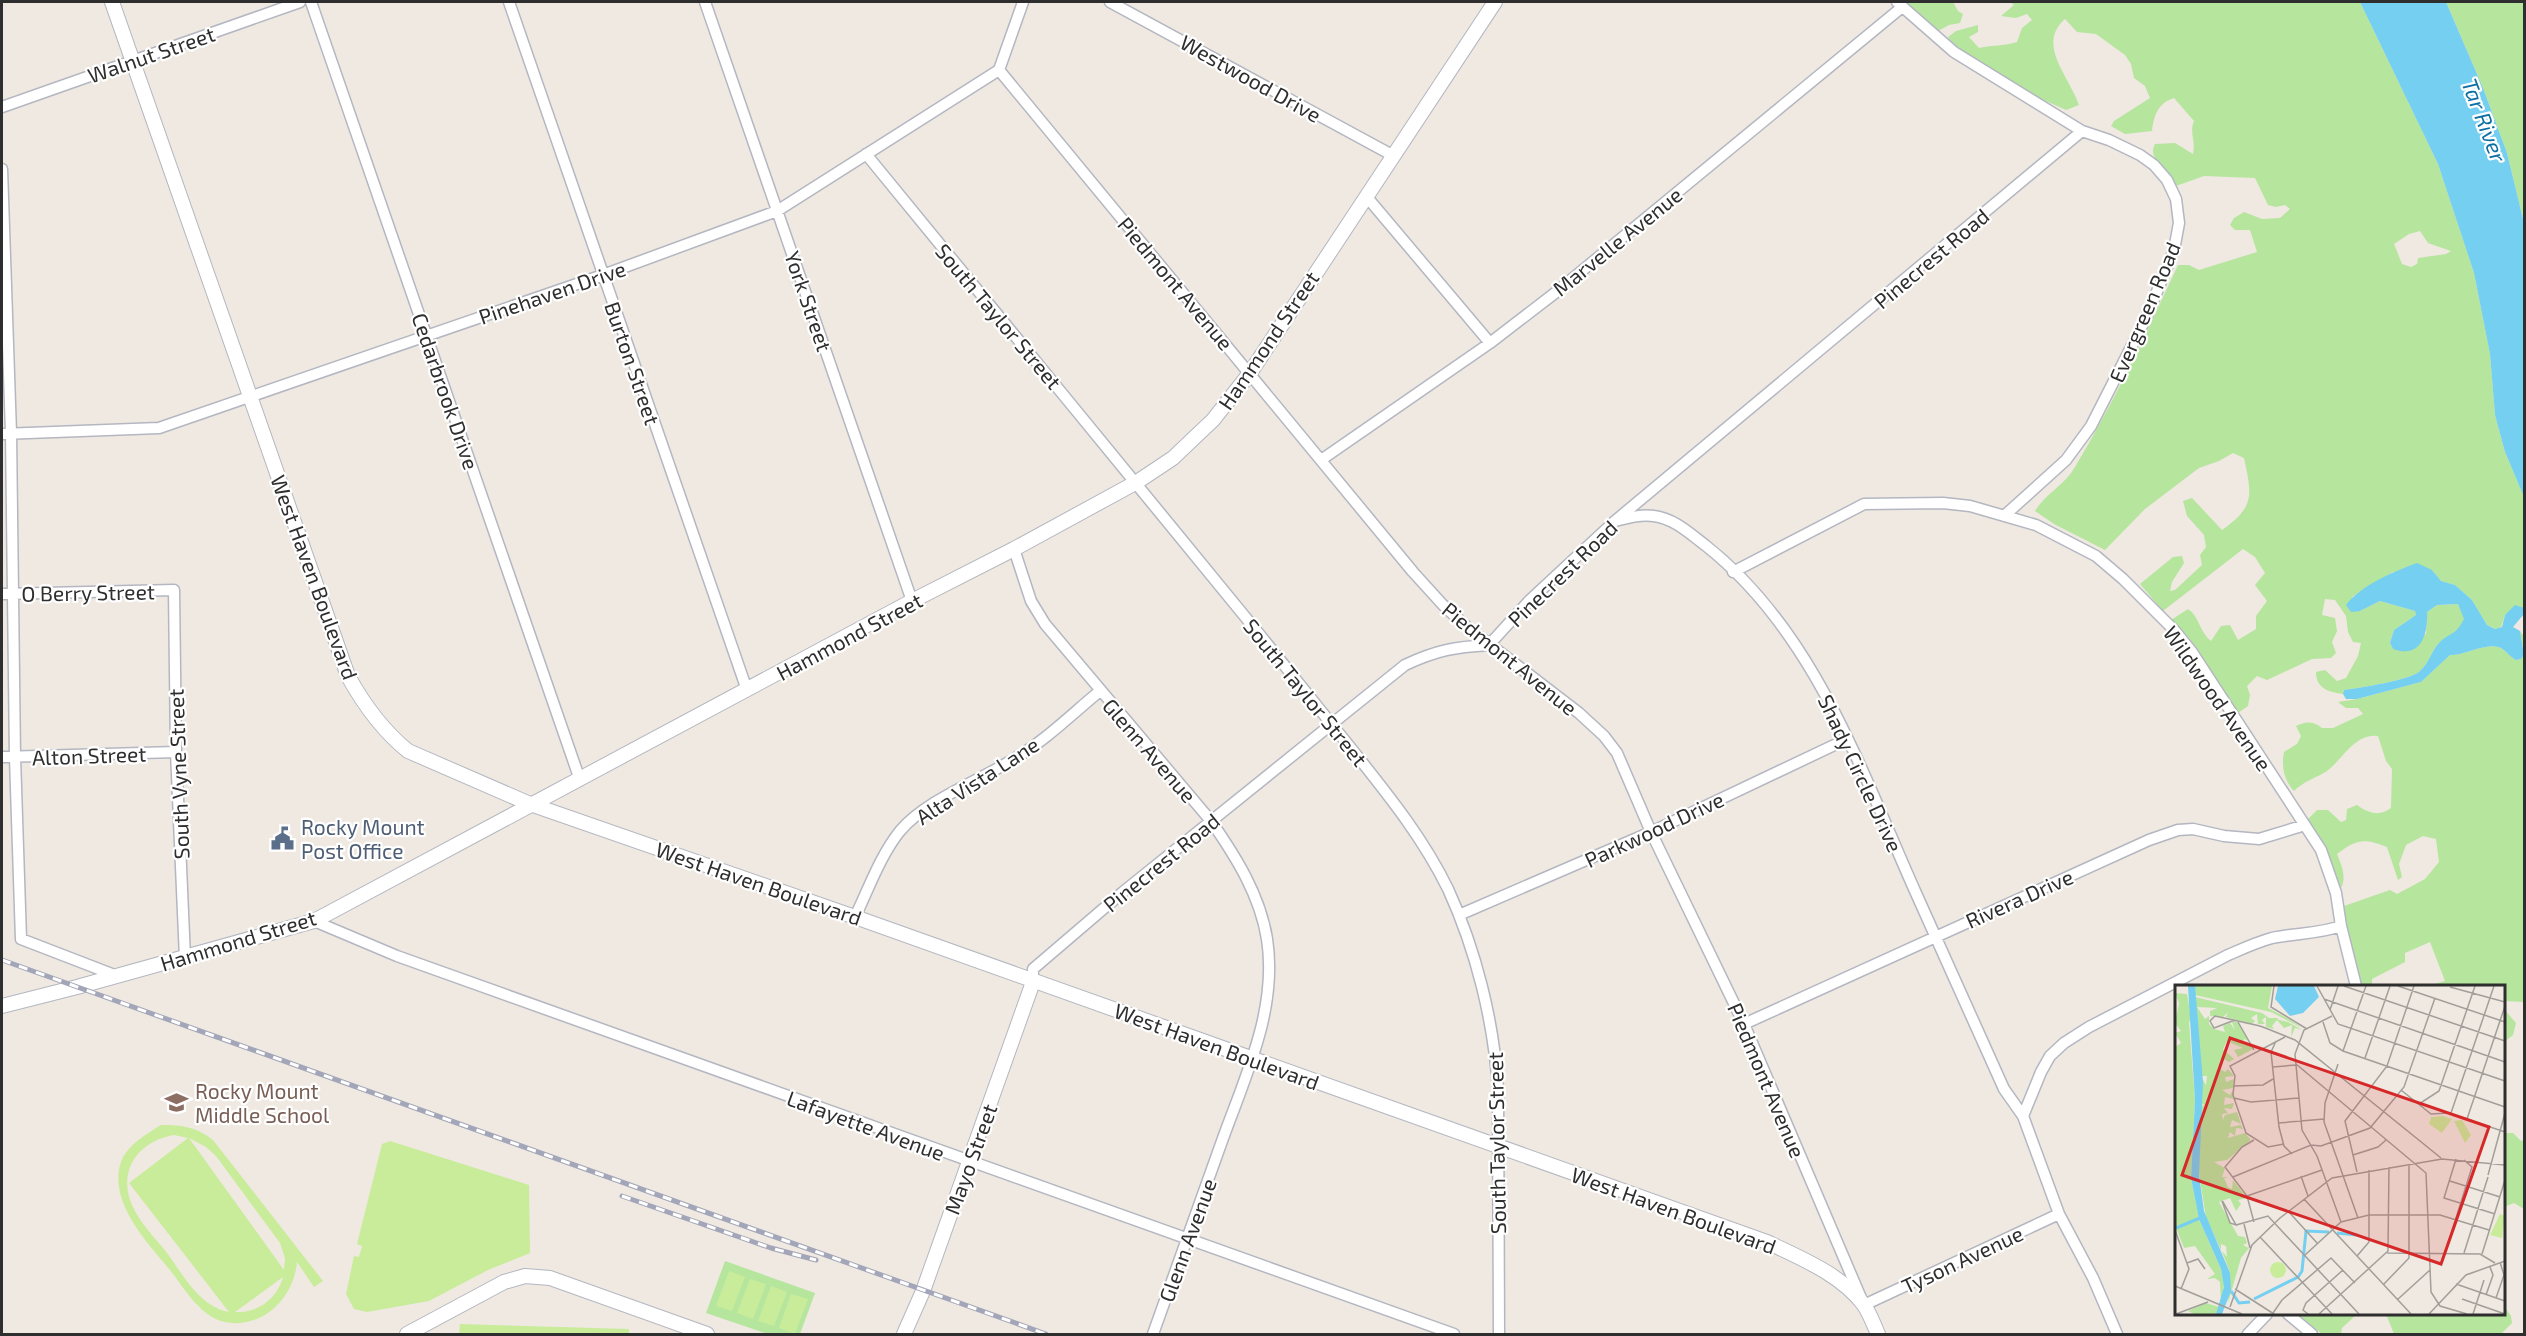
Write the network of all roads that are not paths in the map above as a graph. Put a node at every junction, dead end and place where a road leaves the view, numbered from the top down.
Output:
1 (112, 2) edge
2 (300, 2) edge
3 (311, 2) edge
4 (509, 2) edge
5 (705, 2) edge
6 (1023, 2) edge
7 (1110, 2) edge
8 (1494, 2) edge
9 (1899, 5) edge
10 (132, 60) junction
11 (999, 69) junction
12 (2, 107) edge
13 (2082, 131) junction
14 (866, 154) junction
15 (1392, 156) junction
16 (2, 169) edge
17 (1366, 196) junction
18 (777, 210) junction
19 (603, 275) junction
20 (428, 336) junction
21 (1490, 343) junction
22 (1250, 372) junction
23 (250, 397) junction
24 (6, 434) edge
25 (1321, 460) junction
26 (1137, 482) junction
27 (2004, 516) junction
28 (1615, 521) junction
29 (1014, 549) junction
30 (1733, 572) junction
31 (174, 590) joint
32 (7, 594) edge
33 (912, 601) junction
34 (1490, 645) junction
35 (747, 690) junction
36 (1100, 691) junction
37 (1331, 723) junction
38 (1847, 739) junction
39 (176, 752) junction
40 (2, 757) edge
41 (15, 757) junction
42 (580, 780) junction
43 (530, 804) junction
44 (1211, 821) junction
45 (2305, 825) junction
46 (1651, 832) junction
47 (1459, 915) junction
48 (855, 917) junction
49 (314, 921) junction
50 (2341, 926) junction
51 (1935, 936) junction
52 (185, 958) junction
53 (117, 976) junction
54 (1033, 982) junction
55 (2356, 985) edge
56 (2, 1006) edge
57 (1744, 1024) junction
58 (1251, 1058) junction
59 (2023, 1116) junction
60 (1498, 1147) junction
61 (968, 1162) junction
62 (2060, 1214) junction
63 (1188, 1239) junction
64 (1864, 1305) junction
65 (2266, 1315) edge
66 (2289, 1315) edge
67 (677, 1330) edge
68 (407, 1335) edge
69 (707, 1335) edge
70 (904, 1335) edge
71 (1153, 1335) edge
72 (1454, 1335) edge
73 (1499, 1335) edge
74 (1878, 1335) edge
75 (2117, 1335) edge
76 (2248, 1335) edge
77 (2312, 1335) edge

1 - 10 street, West Haven Boulevard
2 - 10 street, Walnut Street
3 - 20 street, Cedarbrook Drive
4 - 19 street, Burton Street
5 - 18 street, York Street
6 - 11 street
7 - 15 street, Westwood Drive
8 - 15 street, Hammond Street
9 - 13 street, Evergreen Road
9 - 21 street, Marvelle Avenue
10 - 12 street, Walnut Street
10 - 23 street, West Haven Boulevard
11 - 14 street, Pinehaven Drive
11 - 22 street, Piedmont Avenue
13 - 27 street, Evergreen Road
13 - 28 street, Pinecrest Road
14 - 18 street, Pinehaven Drive
14 - 26 street, South Taylor Street
15 - 17 street, Hammond Street
16 - 24 street
17 - 21 street
17 - 22 street, Hammond Street
18 - 19 street, Pinehaven Drive
18 - 33 street, York Street
19 - 20 street, Pinehaven Drive
19 - 35 street, Burton Street
20 - 23 street, Pinehaven Drive
20 - 42 street, Cedarbrook Drive
21 - 25 street, Marvelle Avenue
22 - 25 street, Piedmont Avenue
22 - 26 street, Hammond Street
23 - 24 street, Pinehaven Drive
23 - 43 street, West Haven Boulevard
24 - 32 street
25 - 34 street, Piedmont Avenue
26 - 29 street, Hammond Street
26 - 37 street, South Taylor Street
27 - 30 street, Wildwood Avenue
27 - 45 street, Wildwood Avenue
28 - 30 street, Shady Circle Drive
28 - 34 street, Pinecrest Road
29 - 33 street, Hammond Street
29 - 36 street, Glenn Avenue
30 - 38 street, Shady Circle Drive
31 - 32 street, O Berry Street
31 - 39 street, South Vyne Street
32 - 41 street
33 - 35 street, Hammond Street
34 - 37 street, Pinecrest Road
34 - 46 street, Piedmont Avenue
35 - 42 street, Hammond Street
36 - 44 street, Glenn Avenue
36 - 48 street, Alta Vista Lane
37 - 44 street, Pinecrest Road
37 - 47 street, South Taylor Street
38 - 46 street, Parkwood Drive
38 - 51 street, Shady Circle Drive
39 - 41 street, Alton Street
39 - 52 street, South Vyne Street
40 - 41 street, Alton Street
41 - 53 street
42 - 43 street, Hammond Street
43 - 48 street, West Haven Boulevard
43 - 49 street, Hammond Street
44 - 54 street, Pinecrest Road
44 - 58 street, Glenn Avenue
45 - 50 street, Wildwood Avenue
45 - 51 street, Rivera Drive
46 - 47 street, Parkwood Drive
46 - 57 street, Piedmont Avenue
47 - 60 street, South Taylor Street
48 - 54 street, West Haven Boulevard
49 - 52 street, Hammond Street
49 - 61 street, Lafayette Avenue
50 - 55 street, Wildwood Avenue
50 - 59 street
51 - 57 street, Rivera Drive
51 - 59 street, Shady Circle Drive
52 - 53 street, Hammond Street
53 - 56 street, Hammond Street
54 - 58 street, West Haven Boulevard
54 - 61 street, Mayo Street
57 - 64 street, Piedmont Avenue
58 - 60 street, West Haven Boulevard
58 - 63 street, Glenn Avenue
59 - 62 street, Shady Circle Drive
60 - 64 street, West Haven Boulevard
60 - 73 street, South Taylor Street
61 - 63 street, Lafayette Avenue
61 - 70 street, Mayo Street
62 - 64 street, Tyson Avenue
62 - 75 street
63 - 71 street, Glenn Avenue
63 - 72 street, Lafayette Avenue
64 - 74 street, Piedmont Avenue
65 - 76 street
66 - 77 street
67 - 68 street
67 - 69 street

